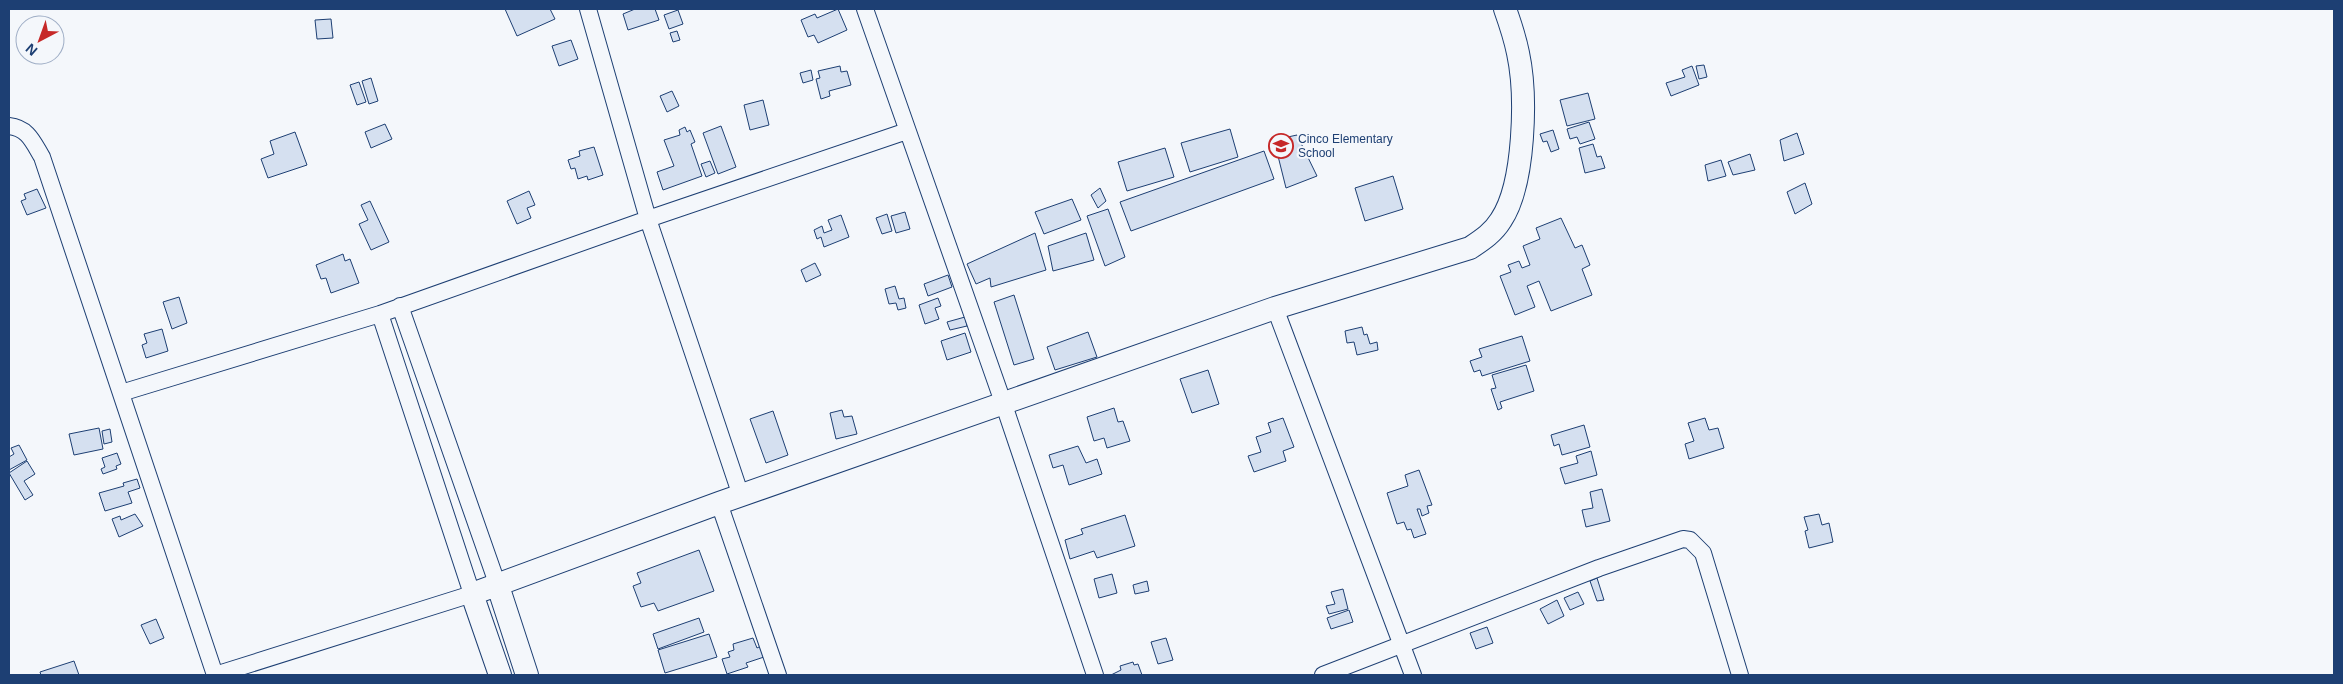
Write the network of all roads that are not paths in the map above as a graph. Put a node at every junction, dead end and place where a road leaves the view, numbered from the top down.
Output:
1 (588, 9) edge
2 (865, 9) edge
3 (1505, 9) edge
4 (9, 126) edge
5 (907, 131) junction
6 (648, 219) junction
7 (400, 306) junction
8 (1275, 308) junction
9 (380, 314) junction
10 (121, 393) junction
11 (1004, 405) junction
12 (741, 496) junction
13 (719, 503) junction
14 (498, 586) junction
15 (472, 594) junction
16 (1403, 645) junction
17 (247, 670) edge
18 (215, 675) edge
19 (500, 675) edge
20 (527, 675) edge
21 (778, 675) edge
22 (1096, 675) edge
23 (1323, 675) edge
24 (1413, 675) edge
25 (1740, 675) edge

1 - 6 street
2 - 5 street
3 - 8 street
4 - 10 street
5 - 6 street
5 - 11 street
6 - 7 street
6 - 12 street
7 - 9 street
7 - 14 street
8 - 11 street
8 - 16 street
9 - 10 street
9 - 15 street
10 - 18 street
11 - 12 street
11 - 22 street
12 - 13 street
13 - 14 street
13 - 21 street
14 - 15 street
14 - 20 street
15 - 17 street
15 - 19 street
16 - 23 street
16 - 24 street
16 - 25 street
17 - 18 street

